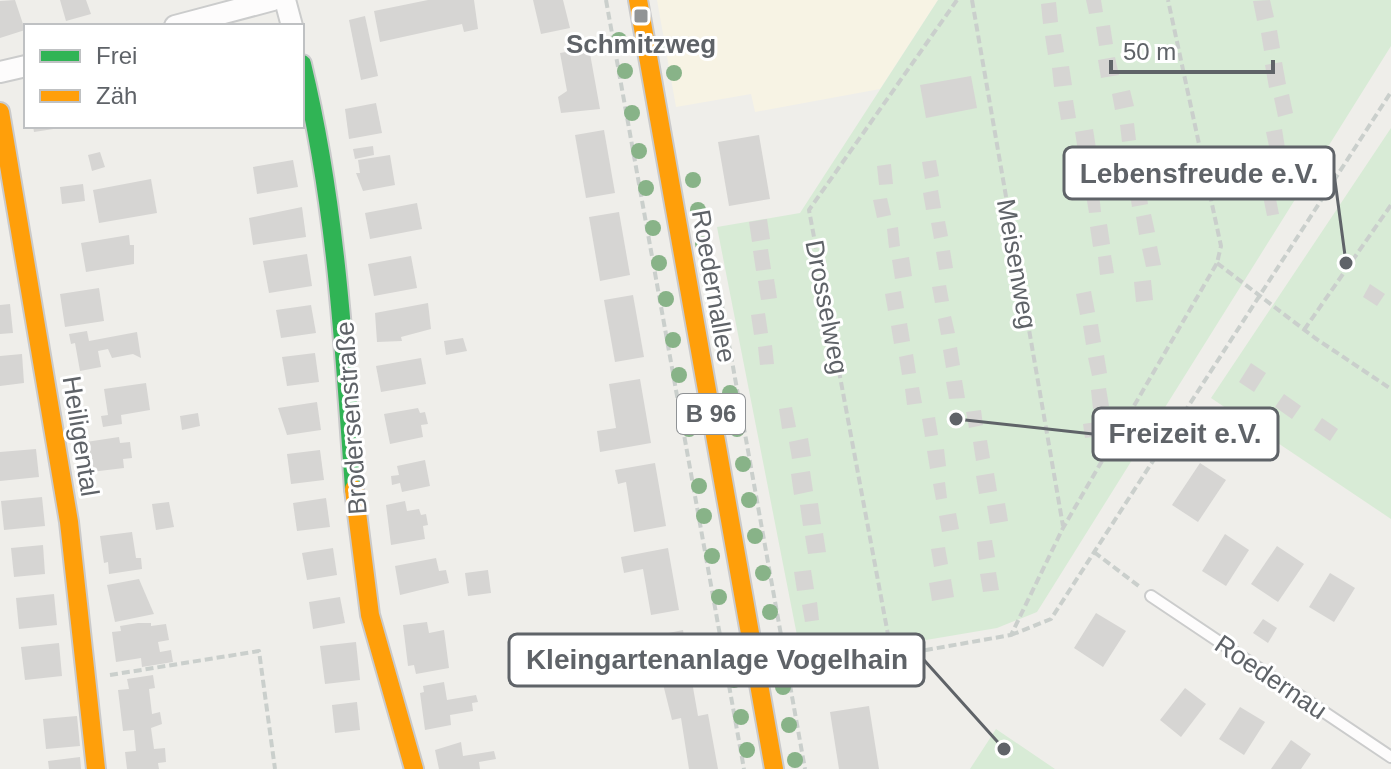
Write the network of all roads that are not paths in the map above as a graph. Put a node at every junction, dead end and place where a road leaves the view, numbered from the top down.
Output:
1 (273, 0) edge
2 (285, 0) edge
3 (638, 0) edge
4 (183, 24) edge
5 (291, 24) edge
6 (24, 66) edge
7 (0, 72) edge
8 (304, 72) edge
9 (0, 112) edge
10 (1151, 596) road end
11 (1391, 757) edge
12 (96, 769) edge
13 (414, 769) edge
14 (774, 769) edge

1 - 4 street
2 - 5 street
3 - 14 street, Roedernallee / B 96
6 - 7 street
8 - 13 street, Brodersenstraße
9 - 12 street, Heiligental
10 - 11 lane, Roedernau

